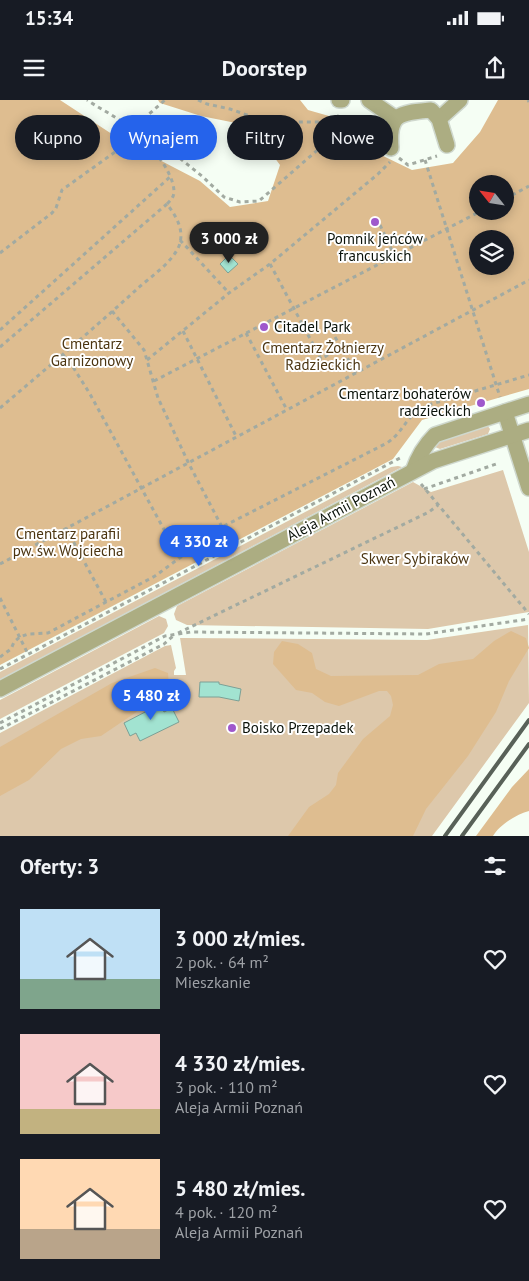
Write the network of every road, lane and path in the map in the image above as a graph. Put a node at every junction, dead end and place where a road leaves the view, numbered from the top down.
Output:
1 (87, 100) edge
2 (165, 100) edge
3 (198, 100) edge
4 (341, 100) edge
5 (369, 100) edge
6 (460, 100) edge
7 (418, 109) edge
8 (110, 115) edge
9 (148, 115) edge
10 (339, 115) edge
11 (313, 123) edge
12 (447, 145) dead end
13 (313, 154) edge
14 (396, 154) junction
15 (110, 156) edge
16 (436, 156) dead end
17 (159, 160) edge
18 (183, 160) edge
19 (425, 160) junction
20 (170, 176) junction
21 (529, 186) edge
22 (514, 194) edge
23 (167, 204) junction
24 (469, 217) edge
25 (380, 225) dead end
26 (447, 229) junction
27 (180, 240) junction
28 (0, 253) edge
29 (395, 257) junction
30 (270, 264) junction
31 (529, 280) edge
32 (229, 293) junction
33 (294, 309) junction
34 (472, 310) junction
35 (112, 312) junction
36 (0, 330) edge
37 (184, 331) junction
38 (246, 334) junction
39 (335, 337) dead end
40 (0, 347) edge
41 (341, 348) junction
42 (63, 355) junction
43 (198, 358) junction
44 (147, 360) junction
45 (356, 373) junction
46 (529, 374) edge
47 (154, 381) junction
48 (496, 385) junction
49 (529, 404) edge
50 (503, 407) junction
51 (0, 408) edge
52 (287, 410) junction
53 (529, 430) edge
54 (512, 435) junction
55 (236, 438) junction
56 (404, 456) dead end
57 (499, 463) dead end
58 (189, 464) junction
59 (413, 471) junction
60 (142, 487) junction
61 (529, 488) edge
62 (438, 505) junction
63 (222, 527) junction
64 (66, 528) junction
65 (179, 557) junction
66 (0, 564) edge
67 (0, 598) edge
68 (106, 602) junction
69 (529, 614) edge
70 (529, 619) edge
71 (174, 634) junction
72 (20, 637) junction
73 (28, 654) junction
74 (0, 657) edge
75 (0, 669) edge
76 (0, 689) edge
77 (0, 722) edge
78 (0, 729) edge

1 - 8 path
2 - 9 path
3 - 11 path
4 - 10 path
5 - 7 street
6 - 7 street
7 - 12 street
7 - 14 street
13 - 18 path
14 - 19 path
14 - 30 path
15 - 28 path
16 - 19 path
17 - 20 path
19 - 26 path
20 - 23 path
20 - 36 path
21 - 22 path
23 - 27 path
23 - 40 path
24 - 26 path
25 - 29 path
26 - 29 path
26 - 34 path
27 - 32 path
27 - 35 path
29 - 33 path
30 - 32 path
30 - 33 path
31 - 34 path
32 - 37 path
33 - 38 path
33 - 41 path
34 - 45 path
34 - 48 path
35 - 42 path
35 - 44 path
37 - 43 path
37 - 44 path
38 - 43 path
38 - 52 path
39 - 41 path
41 - 45 path
42 - 51 path
42 - 60 path
43 - 47 path
43 - 55 path
44 - 47 path
45 - 52 path
46 - 48 path
47 - 58 path
48 - 50 path
48 - 63 path
49 - 50 street
50 - 54 street
50 - 59 street
52 - 55 path
53 - 54 street, Aleja Armii Poznań
54 - 59 street, Aleja Armii Poznań
54 - 61 street
55 - 58 path
56 - 73 path
57 - 62 path
58 - 60 path
58 - 63 path
59 - 76 street, Aleja Armii Poznań
60 - 64 path
60 - 65 path
62 - 69 path
62 - 71 path
63 - 65 path
64 - 66 path
64 - 68 path
65 - 68 path
67 - 72 path
68 - 72 path
70 - 71 path
71 - 77 path
71 - 78 path
72 - 73 path
72 - 74 path
73 - 75 path

